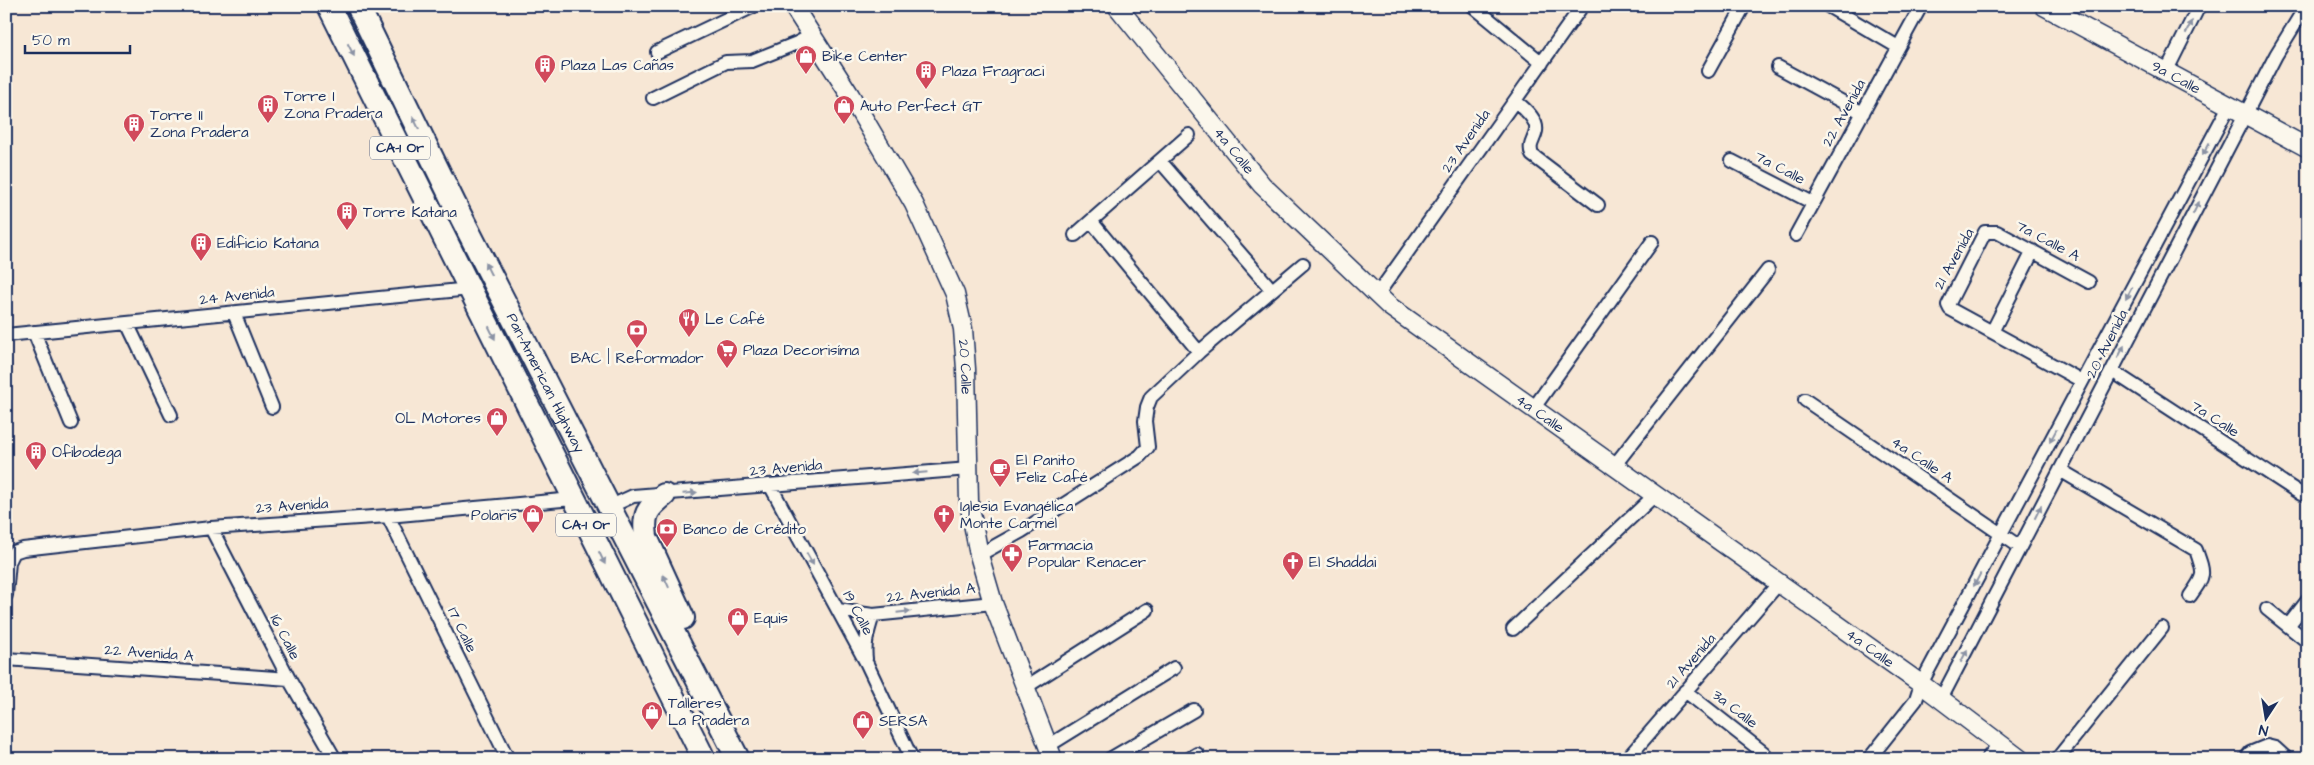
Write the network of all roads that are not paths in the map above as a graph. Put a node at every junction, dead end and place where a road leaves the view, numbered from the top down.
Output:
1 (329, 6) edge
2 (358, 6) edge
3 (754, 6) edge
4 (793, 6) edge
5 (1117, 6) edge
6 (1473, 6) edge
7 (1744, 6) edge
8 (1828, 6) edge
9 (1921, 6) edge
10 (2044, 6) edge
11 (2199, 6) edge
12 (2306, 6) edge
13 (1580, 7) edge
14 (812, 35) junction
15 (1898, 47) junction
16 (657, 52) dead end
17 (1542, 63) junction
18 (1778, 67) dead end
19 (1708, 70) dead end
20 (2166, 72) junction
21 (654, 98) dead end
22 (1515, 101) junction
23 (2229, 106) junction
24 (1863, 113) junction
25 (2245, 115) junction
26 (1189, 135) dead end
27 (2308, 148) edge
28 (1160, 160) junction
29 (1732, 161) dead end
30 (1813, 203) junction
31 (1598, 205) dead end
32 (1091, 221) junction
33 (1990, 231) joint
34 (1075, 235) dead end
35 (1796, 235) dead end
36 (1652, 242) dead end
37 (2032, 251) junction
38 (1303, 264) dead end
39 (1768, 270) dead end
40 (2089, 282) dead end
41 (470, 290) junction
42 (1272, 290) junction
43 (1377, 294) junction
44 (234, 313) junction
45 (127, 323) junction
46 (34, 332) junction
47 (1992, 332) junction
48 (6, 335) edge
49 (1199, 352) junction
50 (2112, 371) junction
51 (2082, 381) junction
52 (1805, 400) dead end
53 (272, 407) dead end
54 (1533, 409) junction
55 (171, 415) dead end
56 (71, 423) dead end
57 (1614, 466) junction
58 (969, 469) junction
59 (2060, 470) junction
60 (770, 485) junction
61 (2301, 494) dead end
62 (664, 495) junction
63 (1655, 495) junction
64 (573, 499) junction
65 (609, 507) junction
66 (388, 516) junction
67 (211, 528) junction
68 (2001, 534) junction
69 (2020, 547) junction
70 (979, 555) junction
71 (1779, 584) junction
72 (6, 595) edge
73 (2190, 596) dead end
74 (2308, 600) edge
75 (993, 603) junction
76 (2267, 609) dead end
77 (838, 610) junction
78 (1147, 610) dead end
79 (873, 615) junction
80 (2288, 626) junction
81 (2162, 628) dead end
82 (1513, 629) dead end
83 (2308, 642) edge
84 (6, 659) edge
85 (867, 664) junction
86 (1174, 668) dead end
87 (289, 679) junction
88 (1921, 684) junction
89 (1026, 687) junction
90 (1685, 691) junction
91 (1941, 699) junction
92 (1194, 710) dead end
93 (728, 738) junction
94 (2000, 743) junction
95 (1050, 752) edge
96 (1764, 753) dead end
97 (335, 759) edge
98 (508, 759) edge
99 (704, 759) edge
100 (738, 759) edge
101 (912, 759) edge
102 (1110, 759) edge
103 (1627, 759) edge
104 (1869, 759) edge
105 (1987, 759) edge
106 (2020, 759) edge
107 (2057, 759) edge
108 (2245, 759) edge
109 (2287, 759) edge

1 -> 41 highway, Pan-American Highway / CA-1 Or
65 -> 2 highway, Pan-American Highway / CA-1 Or
3 - 16 street
4 - 14 street, 20 Calle
5 - 43 street, 4a Calle
6 - 17 street
7 - 19 street
8 - 15 street
9 - 15 street, 22 Avenida
10 - 20 street, 9a Calle
20 -> 11 street
12 - 25 street, 20 Avenida
13 - 17 street, 23 Avenida
14 - 21 street
14 - 58 street, 20 Calle
15 - 24 street, 22 Avenida
17 - 22 street, 23 Avenida
18 - 24 street
20 - 23 street, 9a Calle
22 - 31 street
22 - 43 street, 23 Avenida
23 - 25 street, 9a Calle
23 -> 51 street, 20 Avenida
24 - 30 street, 22 Avenida
25 - 27 street, 9a Calle
50 -> 25 street, 20 Avenida
26 - 28 street
28 - 32 street
28 - 42 street
29 - 30 street, 7a Calle
30 - 35 street, 22 Avenida
32 - 34 street
32 - 49 street
33 - 37 street, 7a Calle A
33 - 47 street, 21 Avenida
36 - 54 street
37 - 40 street, 7a Calle A
37 - 47 street
38 - 42 street
39 - 57 street
41 - 44 street, 24 Avenida
41 -> 64 highway, Pan-American Highway / CA-1 Or
42 - 49 street
43 - 54 street, 4a Calle
44 - 45 street, 24 Avenida
44 - 53 street
45 - 46 street, 24 Avenida
45 - 55 street
46 - 48 street, 24 Avenida
46 - 56 street
47 - 51 street
49 - 70 street
50 - 59 street, 20 Avenida
50 - 61 street, 7a Calle
51 -> 68 street, 20 Avenida
52 - 68 street, 4a Calle A
54 - 57 street, 4a Calle
57 - 63 street, 4a Calle
58 -> 60 street, 23 Avenida
58 - 70 street, 20 Calle
69 -> 59 street, 20 Avenida
59 - 73 street
62 -> 60 street, 23 Avenida
60 -> 77 street, 19 Calle
62 - 65 street, 23 Avenida
93 -> 62 highway
63 - 71 street, 4a Calle
63 - 82 street
64 - 66 street, 23 Avenida
64 -> 99 highway, Pan-American Highway / CA-1 Or
65 - 93 highway, Pan-American Highway / CA-1 Or
66 - 67 street, 23 Avenida
66 - 98 street, 17 Calle
67 - 72 street, 23 Avenida
67 - 87 street, 16 Calle
68 - 69 street, 4a Calle A
68 -> 88 street, 20 Avenida
91 -> 69 street, 20 Avenida
70 - 75 street, 20 Calle
71 - 88 street, 4a Calle
71 - 90 street, 21 Avenida
74 - 80 street
79 -> 75 street, 22 Avenida A
75 - 89 street, 20 Calle
76 - 80 street
77 - 79 street, 22 Avenida A
77 - 85 street, 19 Calle
78 - 89 street
79 - 85 street, 22 Avenida A
80 - 83 street
81 - 107 street
84 - 87 street, 22 Avenida A
85 - 101 street, 19 Calle
86 - 95 street
87 - 97 street, 16 Calle
88 - 91 street, 4a Calle
88 - 104 street, 20 Avenida
89 - 95 street, 20 Calle
90 - 96 street, 3a Calle
90 - 103 street, 21 Avenida
91 - 94 street, 4a Calle
92 - 102 street
93 - 100 highway, Pan-American Highway / CA-1 Or
94 - 105 street
94 - 106 street, 4a Calle
108 - 109 street

